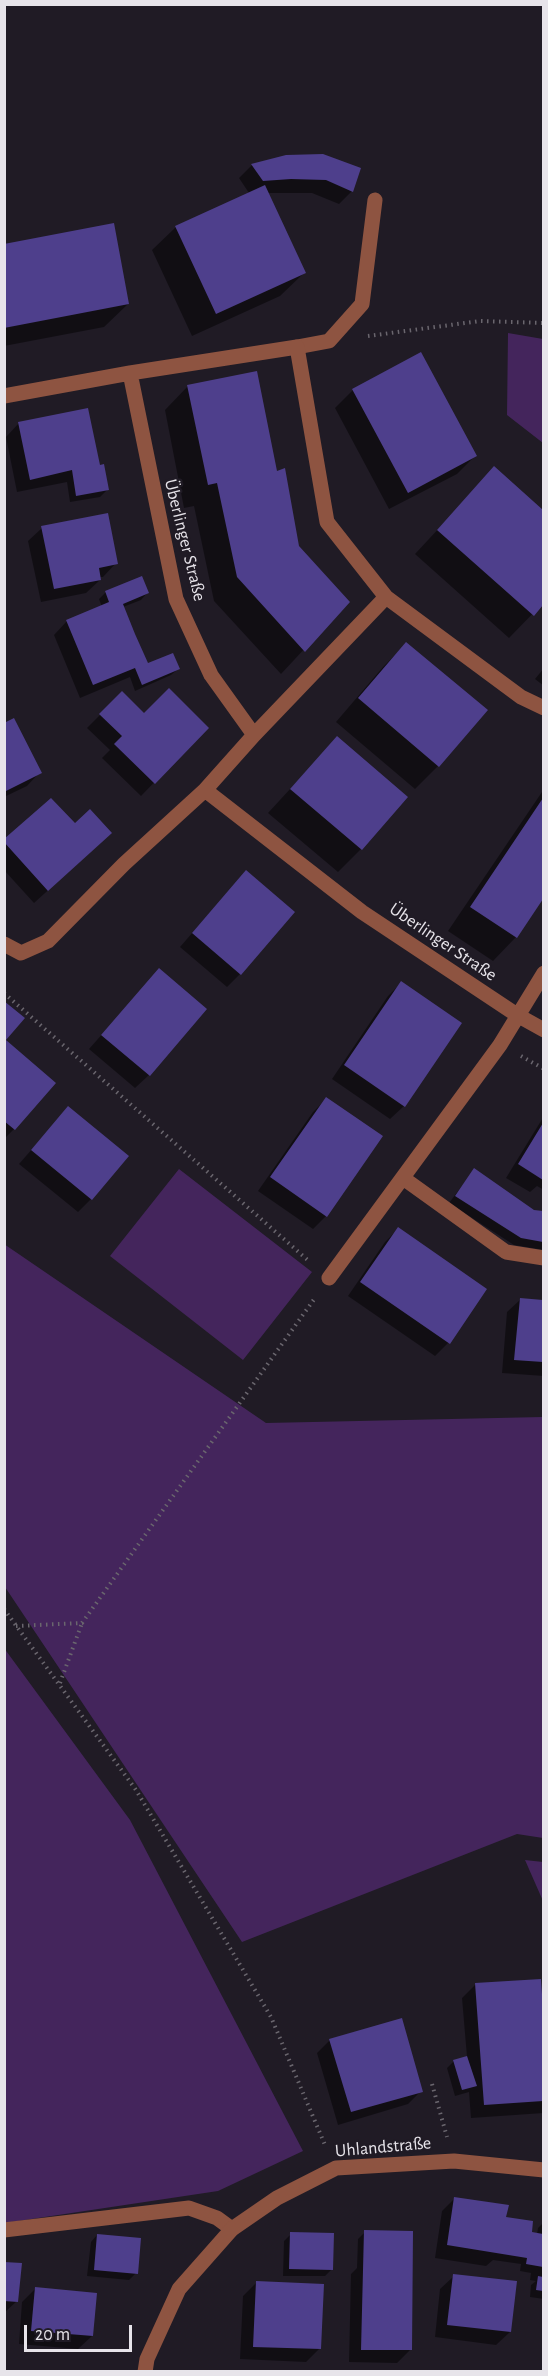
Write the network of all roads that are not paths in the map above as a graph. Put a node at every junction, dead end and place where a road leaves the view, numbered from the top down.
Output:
1 (375, 200) dead end
2 (297, 347) junction
3 (130, 373) junction
4 (4, 396) edge
5 (387, 597) junction
6 (543, 708) edge
7 (254, 735) junction
8 (205, 790) junction
9 (4, 945) edge
10 (543, 973) edge
11 (517, 1015) junction
12 (543, 1030) edge
13 (403, 1178) junction
14 (543, 1258) edge
15 (329, 1278) road end
16 (543, 2170) edge
17 (232, 2229) junction
18 (4, 2230) edge
19 (145, 2372) edge

1 - 2 street
2 - 3 street
2 - 5 street
3 - 4 street
3 - 7 street, Überlinger Straße
5 - 6 street
5 - 7 street
7 - 8 street
8 - 9 street
8 - 11 street, Überlinger Straße
10 - 11 street
11 - 12 street, Überlinger Straße
11 - 13 street
13 - 14 street
13 - 15 street
16 - 17 street, Uhlandstraße
17 - 18 street
17 - 19 street, Uhlandstraße

